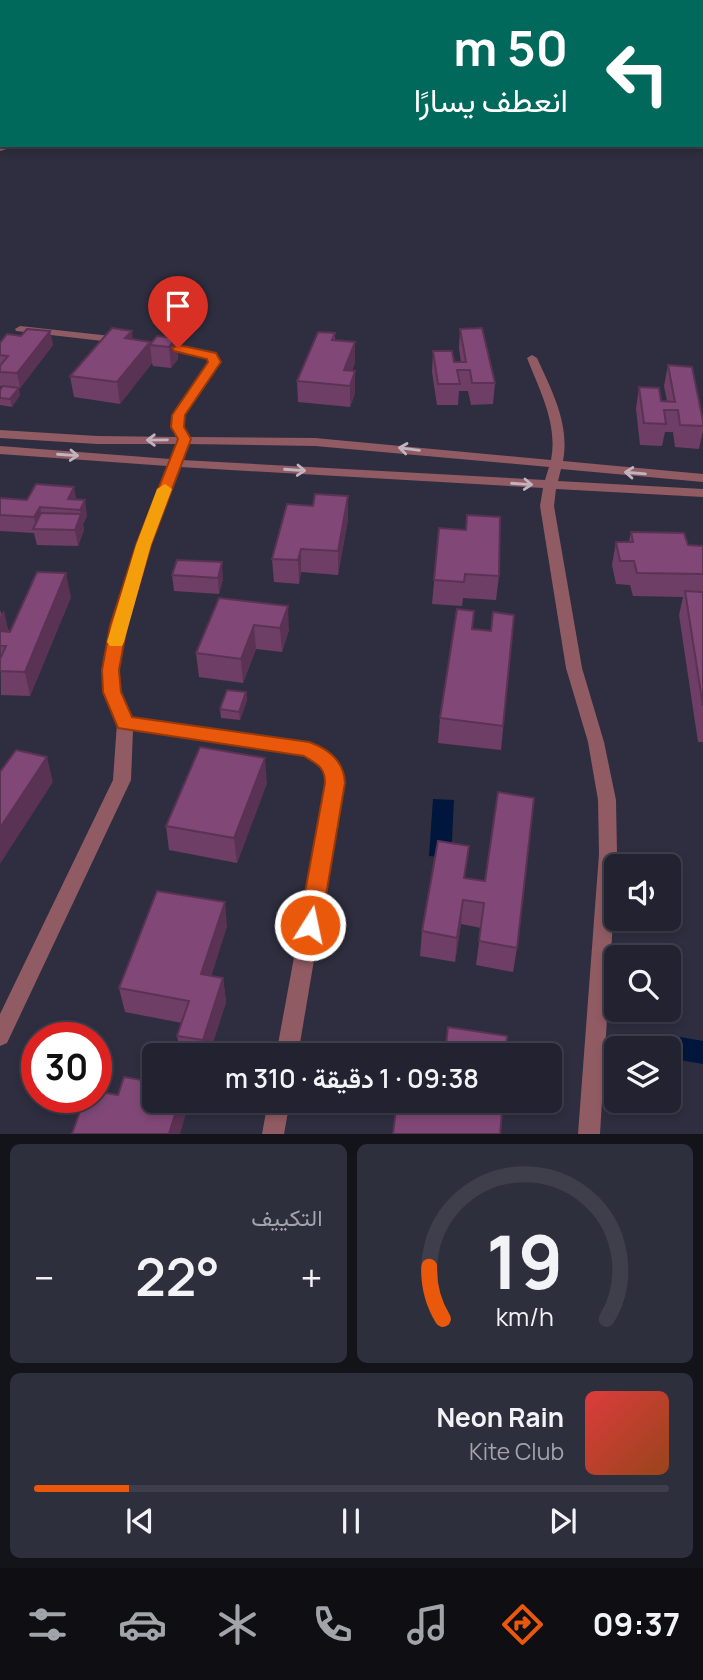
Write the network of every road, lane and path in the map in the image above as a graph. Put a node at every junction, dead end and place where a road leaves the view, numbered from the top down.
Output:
1 (20, 329) dead end
2 (532, 358) dead end
3 (0, 434) edge
4 (184, 439) junction
5 (0, 450) edge
6 (174, 463) junction
7 (555, 466) junction
8 (703, 478) edge
9 (548, 486) junction
10 (703, 493) edge
11 (125, 723) junction
12 (0, 1036) edge
13 (289, 1043) edge
14 (277, 1113) edge
15 (273, 1134) edge
16 (589, 1134) edge

1 - 4 street
2 - 7 street
4 -> 3 street
4 - 6 street
7 -> 4 street
5 -> 6 street
6 -> 9 street
6 - 11 street
8 -> 7 street
7 - 9 street
9 - 10 street
9 - 16 street
11 - 12 street
11 - 13 street
14 - 15 street

